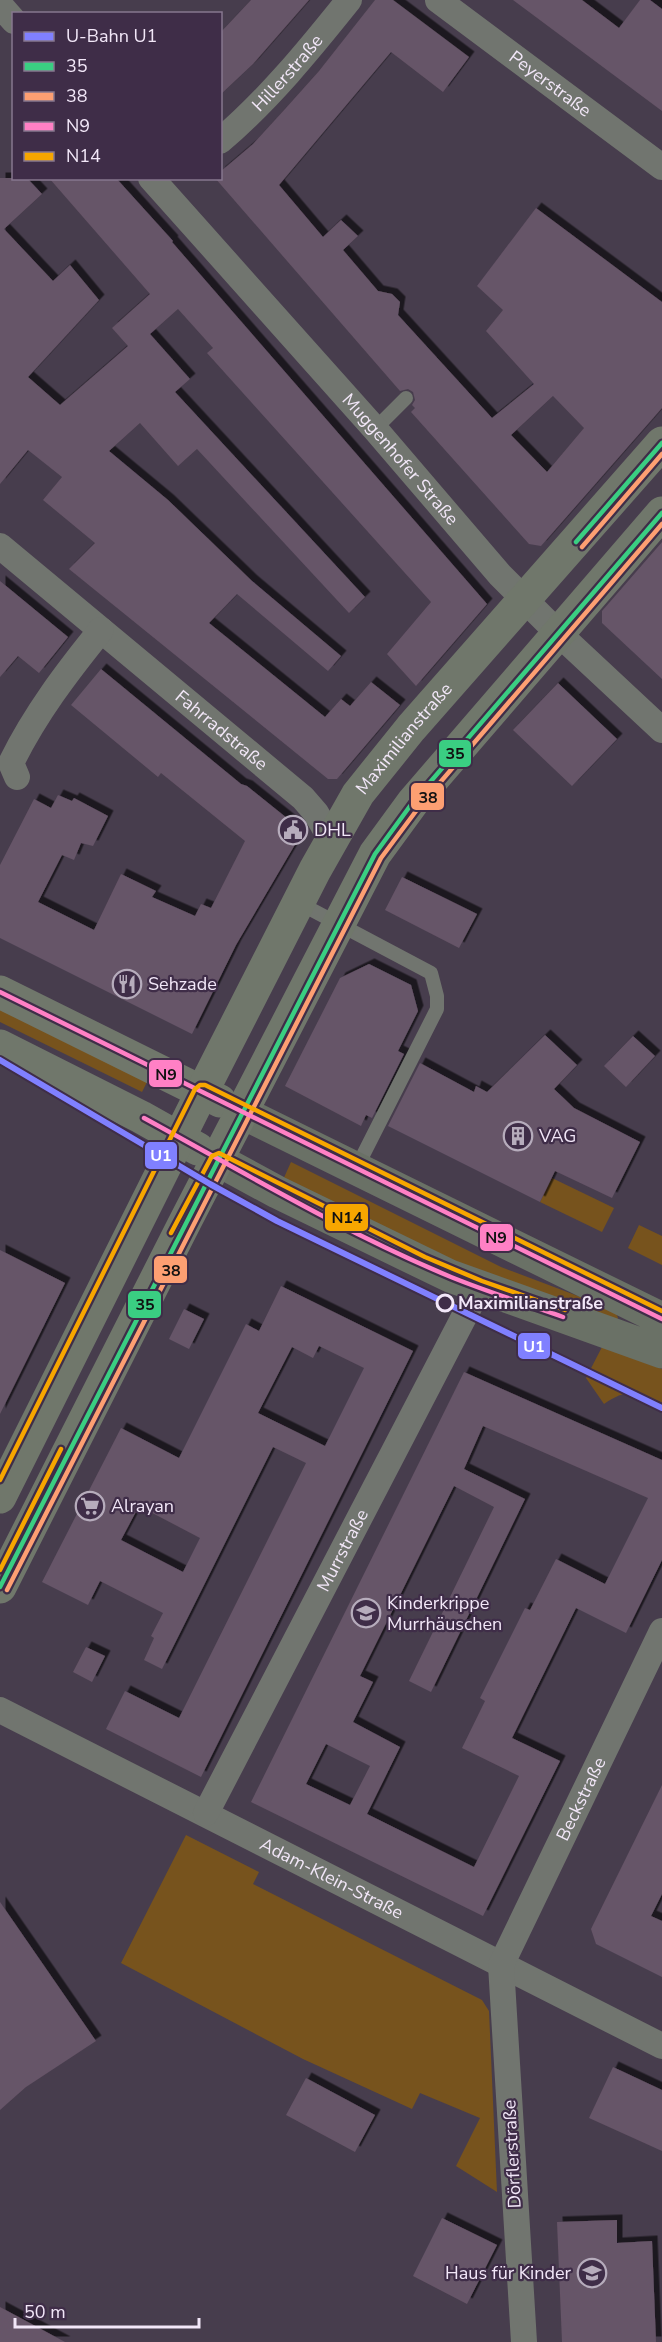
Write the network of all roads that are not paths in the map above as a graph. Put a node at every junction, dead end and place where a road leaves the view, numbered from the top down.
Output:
1 (350, 0) edge
2 (438, 0) edge
3 (0, 5) edge
4 (12, 19) edge
5 (222, 139) edge
6 (662, 167) edge
7 (164, 183) edge
8 (406, 398) dead end
9 (375, 429) junction
10 (662, 442) edge
11 (662, 513) edge
12 (0, 546) edge
13 (524, 601) junction
14 (101, 630) junction
15 (558, 633) junction
16 (662, 730) edge
17 (17, 777) dead end
18 (332, 841) junction
19 (299, 903) junction
20 (337, 925) junction
21 (0, 992) edge
22 (0, 1046) edge
23 (202, 1092) junction
24 (243, 1113) junction
25 (179, 1137) junction
26 (218, 1160) junction
27 (356, 1169) junction
28 (479, 1288) junction
29 (649, 1312) edge
30 (616, 1336) junction
31 (662, 1352) edge
32 (0, 1497) edge
33 (0, 1587) edge
34 (662, 1631) edge
35 (0, 1710) edge
36 (206, 1813) junction
37 (501, 1965) junction
38 (662, 2046) edge
39 (524, 2342) edge

1 - 5 street, Hillerstraße
2 - 6 street, Peyerstraße
3 - 4 street
7 - 9 street, Muggenhofer Straße
8 - 9 lane
9 - 13 street, Muggenhofer Straße
10 - 13 main road, Maximilianstraße
11 - 15 main road
12 - 14 street, Fahrradstraße
13 - 15 street, Muggenhofer Straße
13 - 18 main road, Maximilianstraße
14 - 17 street
14 - 18 street, Fahrradstraße
15 - 16 street, Muggenhofer Straße
15 - 20 main road
18 - 19 main road, Maximilianstraße
19 - 20 lane
19 - 23 main road, Maximilianstraße
20 - 24 main road
20 - 27 lane
21 - 23 main road
22 - 25 main road
23 - 24 main road
23 - 25 main road, Maximilianstraße
24 - 26 main road
24 - 27 main road
25 - 26 main road
25 - 32 main road, Maximilianstraße
26 - 28 main road
26 - 33 main road
27 - 29 main road
28 - 30 main road
28 - 36 street, Murrstraße
29 - 30 lane
30 - 31 main road
34 - 37 street, Beckstraße
35 - 36 street, Adam-Klein-Straße
36 - 37 street, Adam-Klein-Straße
37 - 38 street, Adam-Klein-Straße
37 - 39 street, Dörflerstraße

